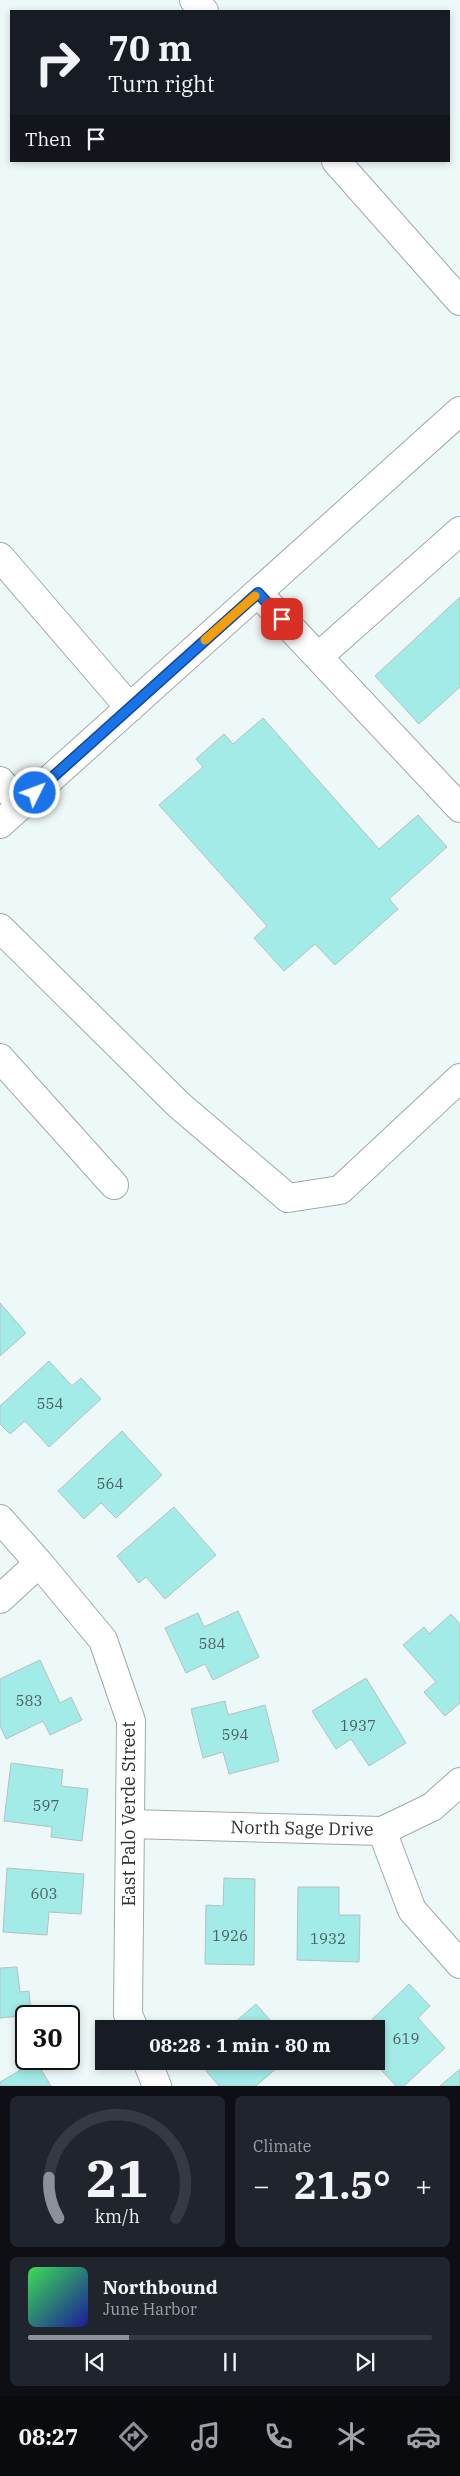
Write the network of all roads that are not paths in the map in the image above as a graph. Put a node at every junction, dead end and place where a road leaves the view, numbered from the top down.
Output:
1 (194, 0) edge
2 (203, 10) edge
3 (337, 162) edge
4 (460, 302) edge
5 (460, 411) edge
6 (460, 531) edge
7 (0, 557) edge
8 (258, 593) junction
9 (318, 658) junction
10 (130, 708) junction
11 (0, 781) edge
12 (21, 805) junction
13 (460, 808) edge
14 (0, 824) edge
15 (0, 928) edge
16 (0, 1058) edge
17 (460, 1078) edge
18 (114, 1185) dead end
19 (0, 1519) edge
20 (39, 1563) junction
21 (0, 1599) edge
22 (460, 1782) edge
23 (130, 1824) junction
24 (382, 1831) junction
25 (460, 1964) edge
26 (130, 2020) edge
27 (151, 2070) edge
28 (157, 2086) edge

1 - 2 street
3 - 4 street
5 - 8 street
6 - 9 street
7 - 10 street
8 - 9 street
8 - 10 street
9 - 13 street
10 - 12 street
11 - 12 street
12 - 14 street
15 - 17 street
16 - 18 street
19 - 20 street, East Palo Verde Street
20 - 21 street
20 - 23 street, East Palo Verde Street
22 - 24 street, North Sage Drive
23 - 24 street, North Sage Drive
23 - 26 street, East Palo Verde Street
24 - 25 street
27 - 28 street

